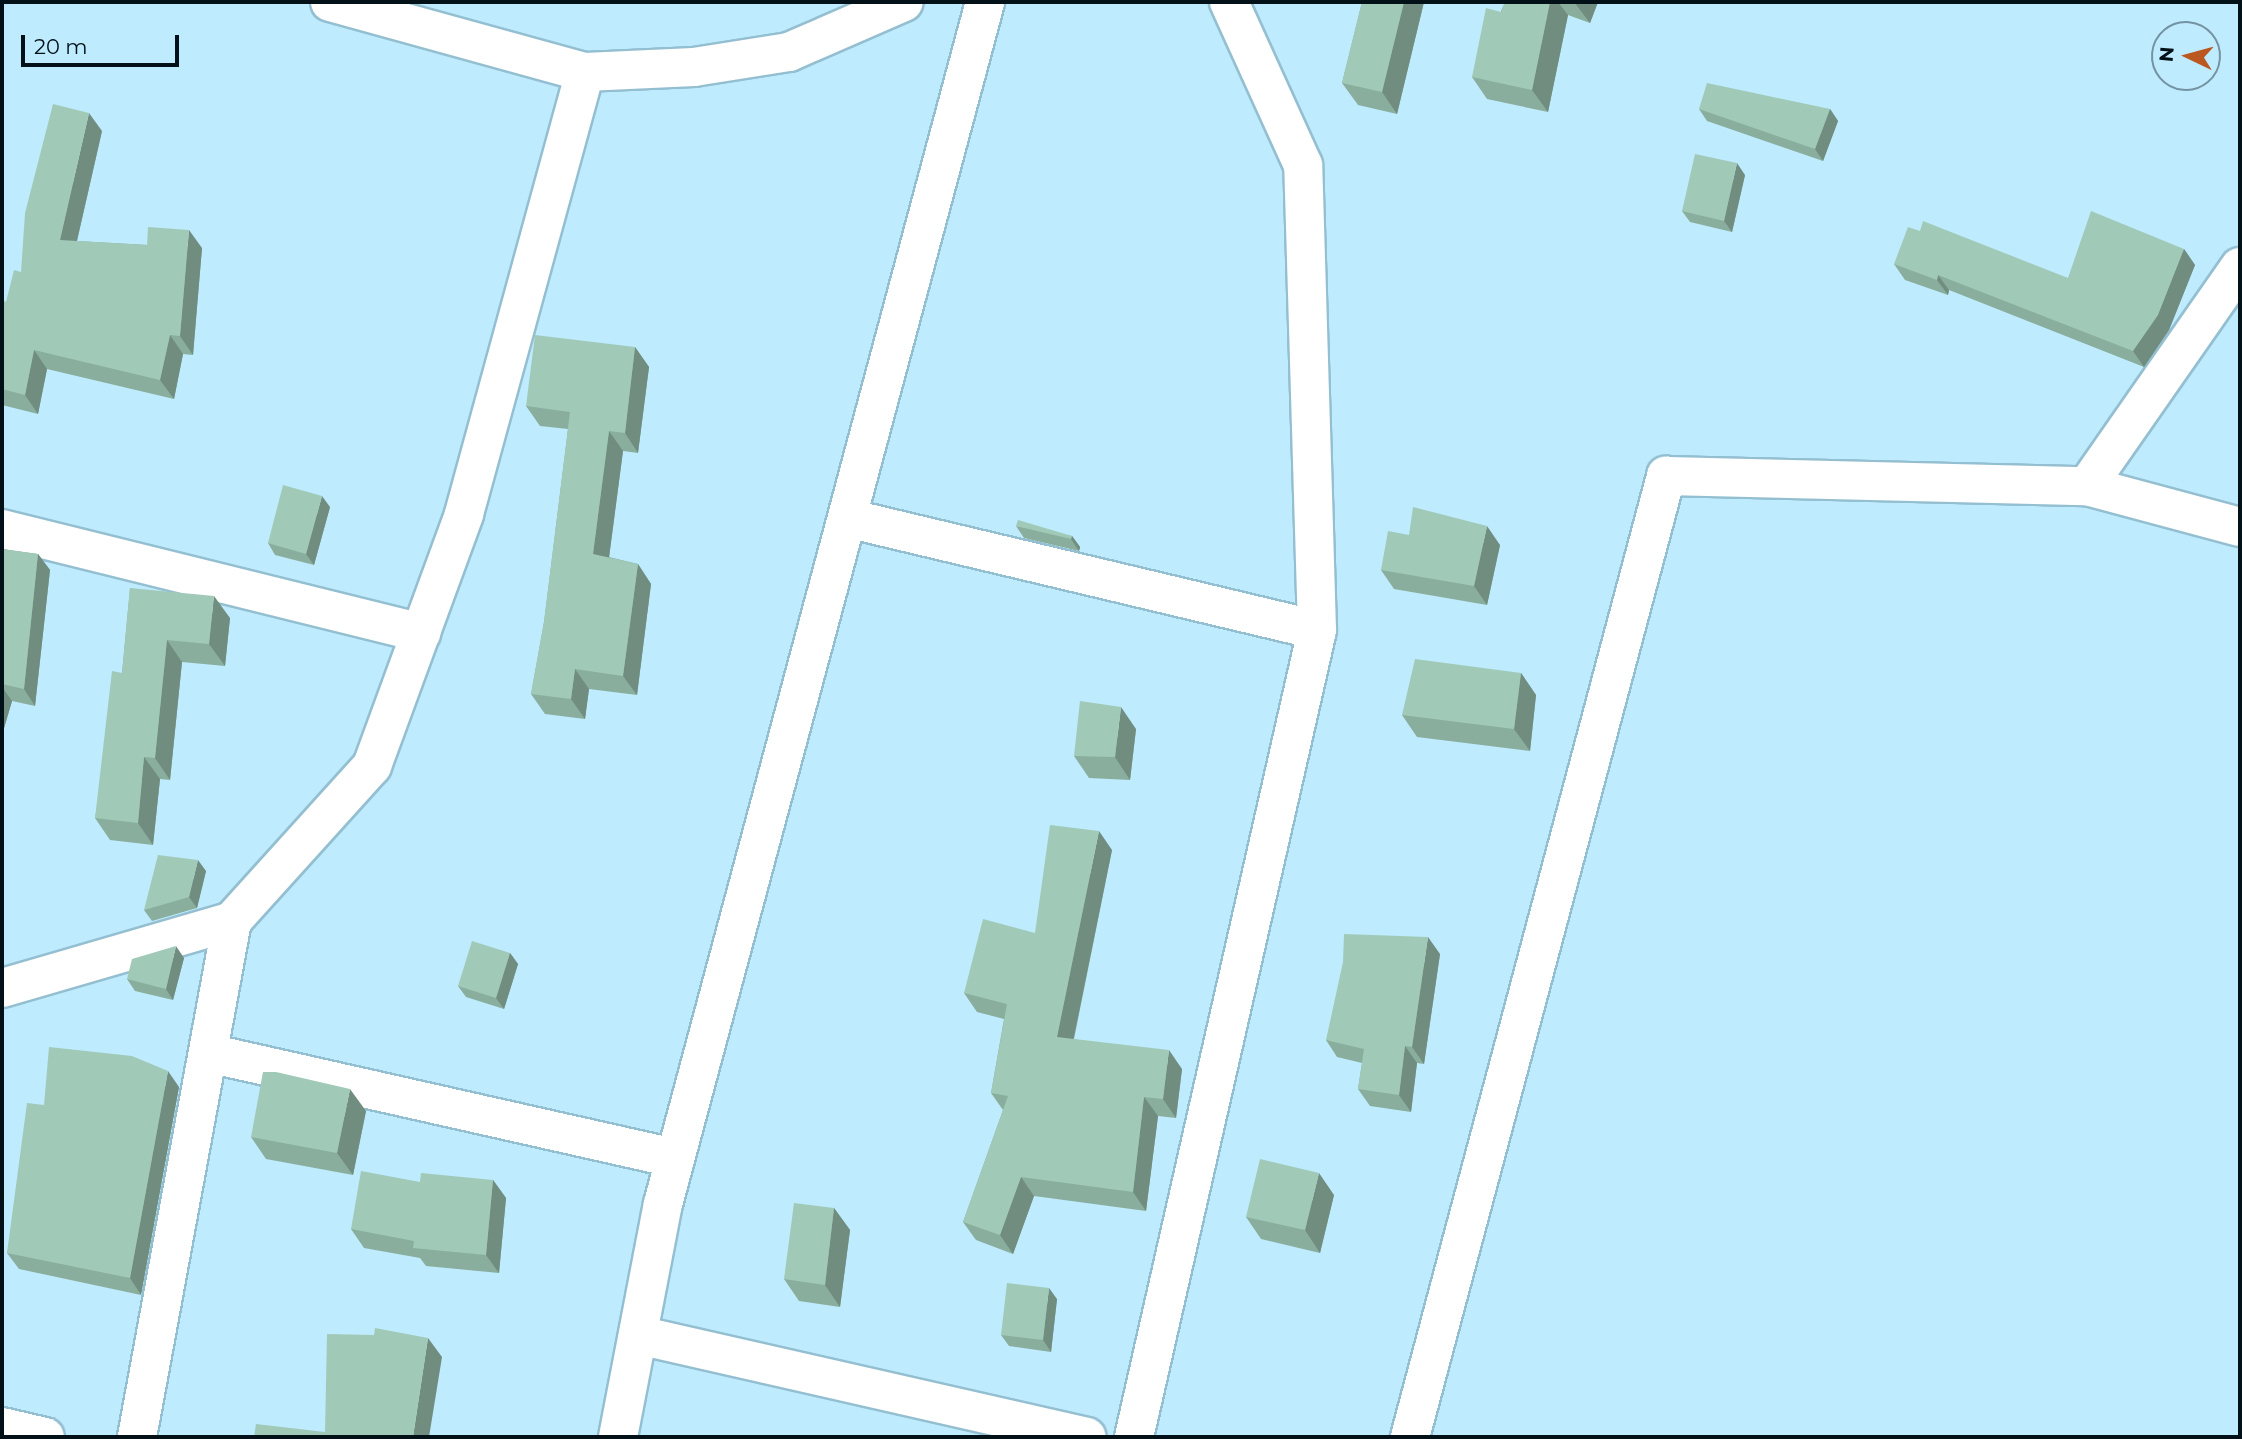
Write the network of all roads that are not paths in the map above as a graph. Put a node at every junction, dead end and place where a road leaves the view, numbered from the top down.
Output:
1 (330, 2) edge
2 (904, 2) edge
3 (985, 2) edge
4 (1229, 2) edge
5 (585, 72) junction
6 (2240, 267) edge
7 (2087, 486) junction
8 (846, 518) junction
9 (2240, 527) edge
10 (2, 529) edge
11 (1317, 630) junction
12 (421, 634) junction
13 (232, 921) junction
14 (2, 988) edge
15 (208, 1053) junction
16 (675, 1158) junction
17 (638, 1335) junction
18 (2, 1427) edge
19 (45, 1437) edge
20 (137, 1437) edge
21 (618, 1437) edge
22 (1087, 1437) edge
23 (1134, 1437) edge
24 (1410, 1437) edge

1 - 5 main road
2 - 5 main road
3 - 8 main road
4 - 11 main road
5 - 12 main road
6 - 7 main road
7 - 9 main road
7 - 24 main road
8 - 11 main road
8 - 16 main road
10 - 12 main road
11 - 23 main road
12 - 13 main road
13 - 14 main road
13 - 15 main road
15 - 16 main road
15 - 20 main road
16 - 17 main road
17 - 21 main road
17 - 22 main road
18 - 19 main road

